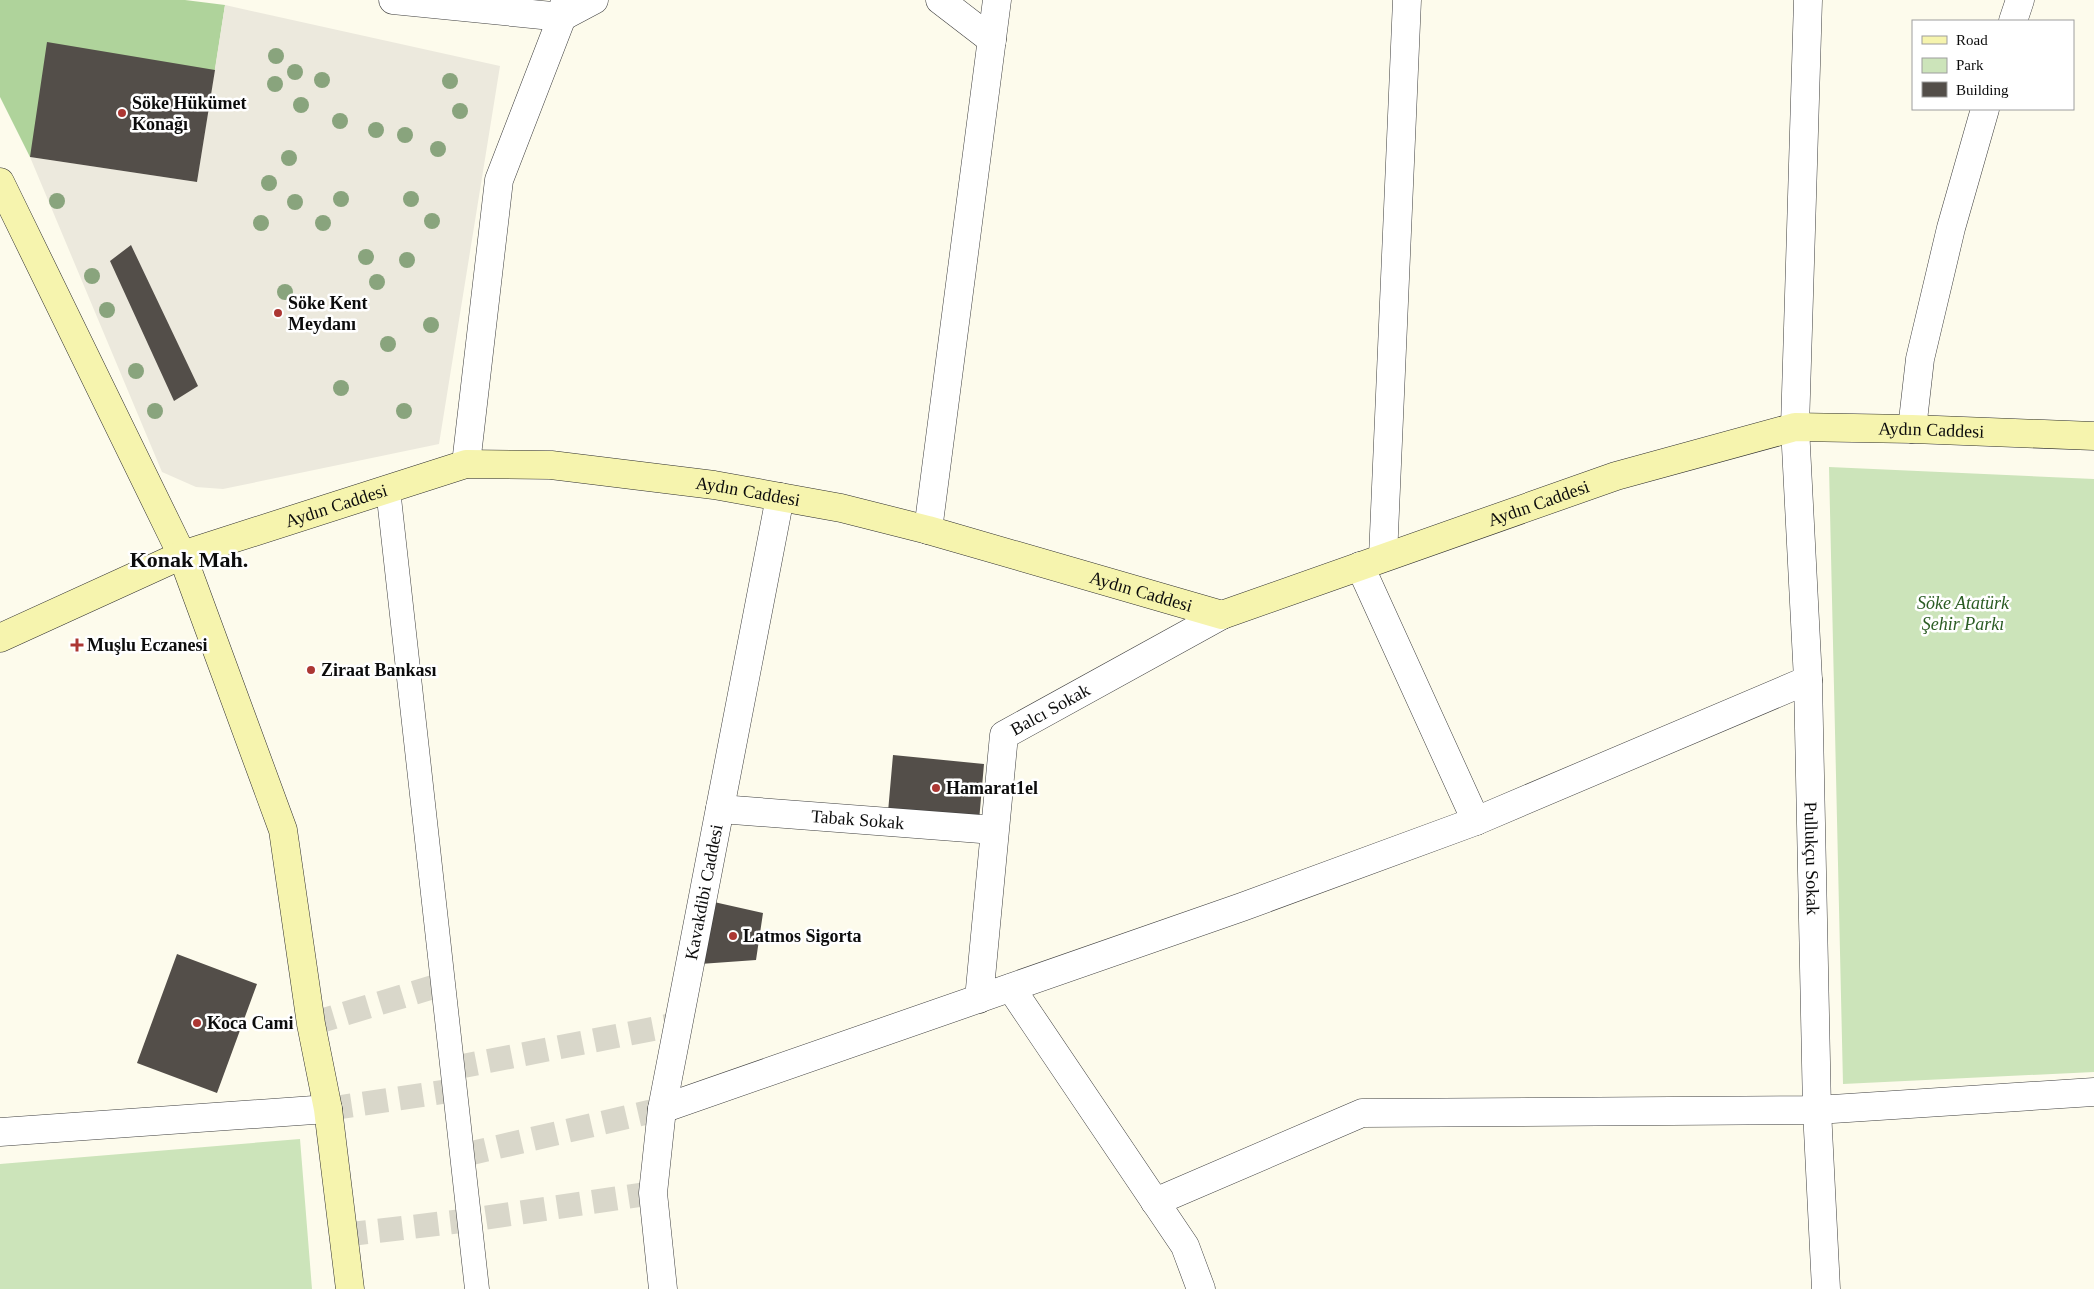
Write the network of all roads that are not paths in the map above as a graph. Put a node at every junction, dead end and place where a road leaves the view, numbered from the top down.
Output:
1 (394, 0) edge
2 (594, 0) edge
3 (940, 0) edge
4 (997, 0) edge
5 (1407, 0) edge
6 (1808, 0) edge
7 (2020, 0) edge
8 (563, 9) edge
9 (2013, 20) edge
10 (992, 40) junction
11 (1985, 110) edge
12 (0, 182) edge
13 (1795, 427) junction
14 (1912, 429) junction
15 (2094, 436) edge
16 (466, 464) junction
17 (388, 489) junction
18 (780, 497) junction
19 (928, 530) junction
20 (182, 555) junction
21 (1372, 561) junction
22 (1222, 615) junction
23 (0, 638) edge
24 (1808, 680) junction
25 (720, 809) junction
26 (1476, 821) junction
27 (994, 830) junction
28 (1010, 988) junction
29 (979, 999) junction
30 (2094, 1092) edge
31 (328, 1109) junction
32 (662, 1109) junction
33 (1817, 1110) junction
34 (0, 1132) edge
35 (1155, 1202) junction
36 (350, 1289) edge
37 (477, 1289) edge
38 (664, 1289) edge
39 (1201, 1289) edge
40 (1826, 1289) edge

1 - 8 street
2 - 8 street
3 - 10 street
4 - 10 street
5 - 21 street
6 - 13 street, Pullukçu Sokak
7 - 9 street
8 - 16 street
10 - 19 street
11 - 14 street
12 - 20 main road
13 - 14 main road, Aydın Caddesi
13 - 21 main road, Aydın Caddesi
13 - 24 street, Pullukçu Sokak
14 - 15 main road, Aydın Caddesi
16 - 17 main road, Aydın Caddesi
16 - 18 main road, Aydın Caddesi
17 - 20 main road, Aydın Caddesi
17 - 37 street
18 - 19 main road, Aydın Caddesi
18 - 25 street, Kavakdibi Caddesi
19 - 22 main road, Aydın Caddesi
20 - 23 main road, Aydın Caddesi
20 - 31 main road
21 - 22 main road, Aydın Caddesi
21 - 26 street
22 - 27 street, Balcı Sokak
24 - 26 street
24 - 33 street, Pullukçu Sokak
25 - 27 street, Tabak Sokak
25 - 32 street, Kavakdibi Caddesi
26 - 28 street
27 - 29 street, Balcı Sokak
28 - 29 street
28 - 35 street
29 - 32 street
30 - 33 street
31 - 34 street
31 - 36 main road
32 - 38 street, Kavakdibi Caddesi
33 - 35 street
33 - 40 street, Pullukçu Sokak
35 - 39 street

